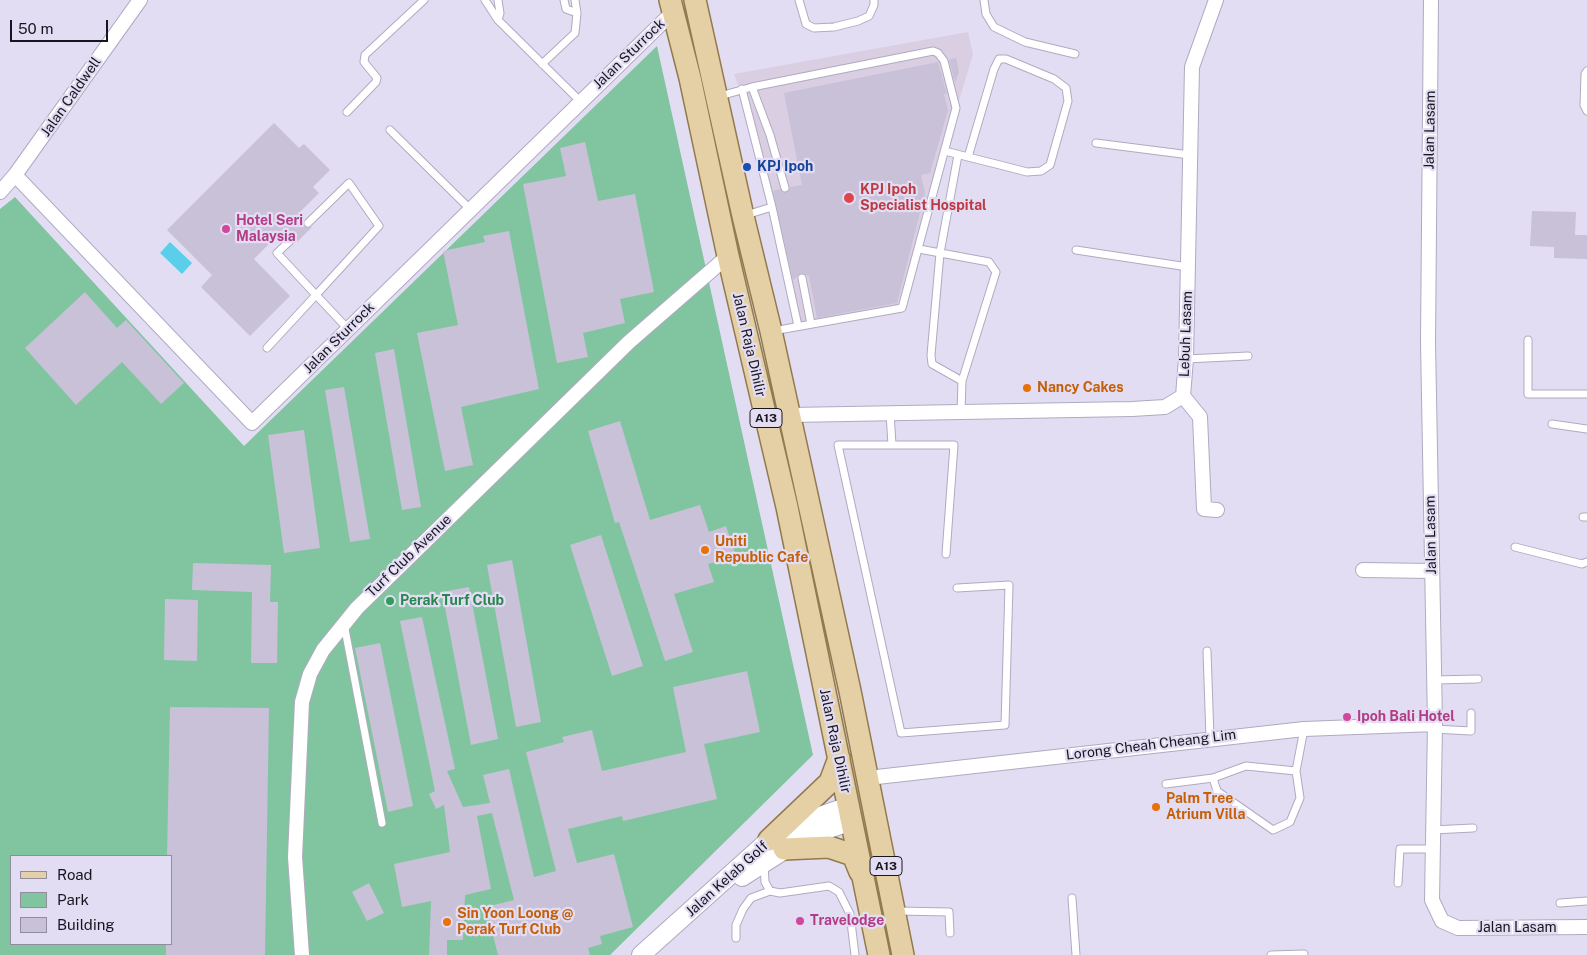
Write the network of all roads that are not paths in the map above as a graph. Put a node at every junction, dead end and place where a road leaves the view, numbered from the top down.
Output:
1 (140, 0) edge
2 (424, 0) edge
3 (484, 0) edge
4 (498, 0) edge
5 (564, 0) edge
6 (575, 0) edge
7 (695, 0) edge
8 (799, 0) edge
9 (874, 0) edge
10 (984, 0) edge
11 (1216, 0) edge
12 (1431, 0) edge
13 (671, 6) edge
14 (577, 13) junction
15 (498, 20) junction
16 (1075, 54) dead end
17 (542, 64) junction
18 (1587, 71) edge
19 (752, 87) junction
20 (742, 89) junction
21 (717, 96) junction
22 (580, 101) junction
23 (1587, 110) edge
24 (346, 112) dead end
25 (390, 130) dead end
26 (1096, 143) dead end
27 (945, 151) junction
28 (958, 155) junction
29 (1190, 155) junction
30 (968, 157) junction
31 (15, 175) junction
32 (786, 188) dead end
33 (0, 192) edge
34 (772, 207) junction
35 (470, 209) junction
36 (718, 210) junction
37 (743, 216) junction
38 (308, 223) dead end
39 (293, 238) dead end
40 (919, 249) junction
41 (1076, 250) dead end
42 (940, 252) junction
43 (728, 256) junction
44 (1188, 267) junction
45 (802, 278) dead end
46 (316, 295) junction
47 (811, 324) junction
48 (798, 326) junction
49 (348, 329) junction
50 (772, 331) junction
51 (1528, 340) dead end
52 (268, 348) dead end
53 (1248, 356) dead end
54 (1186, 359) junction
55 (962, 382) junction
56 (1587, 394) edge
57 (1183, 396) junction
58 (962, 412) junction
59 (890, 413) junction
60 (790, 415) junction
61 (1552, 424) dead end
62 (1587, 429) edge
63 (892, 445) junction
64 (1217, 510) dead end
65 (1515, 548) dead end
66 (946, 554) dead end
67 (1587, 562) edge
68 (1363, 570) dead end
69 (1432, 571) junction
70 (957, 588) dead end
71 (344, 623) junction
72 (1207, 651) dead end
73 (1478, 678) dead end
74 (1434, 680) junction
75 (850, 691) junction
76 (1471, 713) dead end
77 (1434, 726) junction
78 (1304, 729) junction
79 (1210, 738) junction
80 (839, 758) junction
81 (1296, 771) junction
82 (868, 778) junction
83 (1213, 778) junction
84 (1166, 784) dead end
85 (853, 813) junction
86 (382, 823) dead end
87 (1473, 828) dead end
88 (1432, 830) junction
89 (770, 849) junction
90 (1431, 849) junction
91 (864, 882) junction
92 (1398, 883) dead end
93 (770, 891) junction
94 (1072, 898) dead end
95 (1587, 901) edge
96 (893, 903) junction
97 (1560, 904) dead end
98 (1587, 927) edge
99 (950, 933) dead end
100 (736, 938) dead end
101 (1304, 954) dead end
102 (302, 955) edge
103 (641, 955) edge
104 (655, 955) edge
105 (855, 955) edge
106 (879, 955) edge
107 (903, 955) edge
108 (1076, 955) edge
109 (1271, 955) edge

1 - 31 street, Jalan Caldwell
2 - 24 lane
3 - 15 lane
4 - 15 lane
5 - 14 lane
6 - 14 lane
7 - 21 main road, Jalan Raja Dihilir / A13
8 - 9 lane
10 - 16 lane
11 - 29 street, Lebuh Lasam
12 - 69 street, Jalan Lasam
13 - 22 street, Jalan Sturrock
13 - 36 main road, Jalan Raja Dihilir / A13
14 - 17 lane
15 - 17 lane
17 - 22 lane
18 - 23 lane
19 - 20 lane
19 - 27 lane
19 - 32 lane
20 - 21 lane
20 - 34 lane
21 - 36 main road
21 - 37 main road, Jalan Raja Dihilir / A13
22 - 35 street, Jalan Sturrock
25 - 35 lane
26 - 29 lane
27 - 28 lane
27 - 40 lane
28 - 30 lane
28 - 42 lane
29 - 44 street, Lebuh Lasam
30 - 30 lane
31 - 33 street, Jalan Caldwell
31 - 49 street, Jalan Sturrock
34 - 37 lane
34 - 48 lane
35 - 49 street, Jalan Sturrock
36 - 43 main road, Jalan Raja Dihilir / A13
37 - 50 main road, Jalan Raja Dihilir / A13
38 - 46 lane
39 - 46 lane
40 - 42 lane
40 - 47 lane
41 - 44 lane
42 - 55 lane
42 - 55 lane
43 - 71 street, Turf Club Avenue
43 - 80 main road, Jalan Raja Dihilir / A13
44 - 54 street, Lebuh Lasam
45 - 47 lane
46 - 49 lane
46 - 52 lane
47 - 48 lane
48 - 50 lane
50 - 60 main road, Jalan Raja Dihilir / A13
51 - 56 lane
53 - 54 lane
54 - 57 street, Lebuh Lasam
55 - 58 lane
57 - 58 street, Lebuh Lasam
57 - 64 street
58 - 59 street, Lebuh Lasam
59 - 60 street, Lebuh Lasam
59 - 63 lane
60 - 75 main road, Jalan Raja Dihilir / A13
61 - 62 lane
63 - 66 lane
63 - 70 lane
65 - 67 lane
68 - 69 street
69 - 74 street, Jalan Lasam
71 - 86 lane
71 - 102 street, Turf Club Avenue
72 - 79 lane
73 - 74 lane
74 - 77 street, Jalan Lasam
75 - 82 main road, Jalan Raja Dihilir / A13
75 - 85 main road
76 - 77 lane
77 - 78 street, Lorong Cheah Cheang Lim
77 - 88 street, Jalan Lasam
78 - 79 street, Lorong Cheah Cheang Lim
78 - 81 lane
79 - 82 street, Lorong Cheah Cheang Lim
80 - 85 main road, Jalan Raja Dihilir / A13
80 - 89 main road
81 - 83 lane
81 - 83 lane
82 - 96 main road, Jalan Raja Dihilir / A13
83 - 84 lane
85 - 89 street
85 - 91 main road, Jalan Raja Dihilir / A13
85 - 96 main road
87 - 88 lane
88 - 90 street, Jalan Lasam
89 - 91 main road
89 - 93 lane
89 - 103 street, Jalan Kelab Golf
89 - 104 street, Jalan Kelab Golf
90 - 92 lane
90 - 98 street, Jalan Lasam
91 - 106 main road, Jalan Raja Dihilir / A13
93 - 100 lane
93 - 105 lane
94 - 108 lane
95 - 97 lane
96 - 99 lane
96 - 107 main road, Jalan Raja Dihilir / A13
101 - 109 lane

